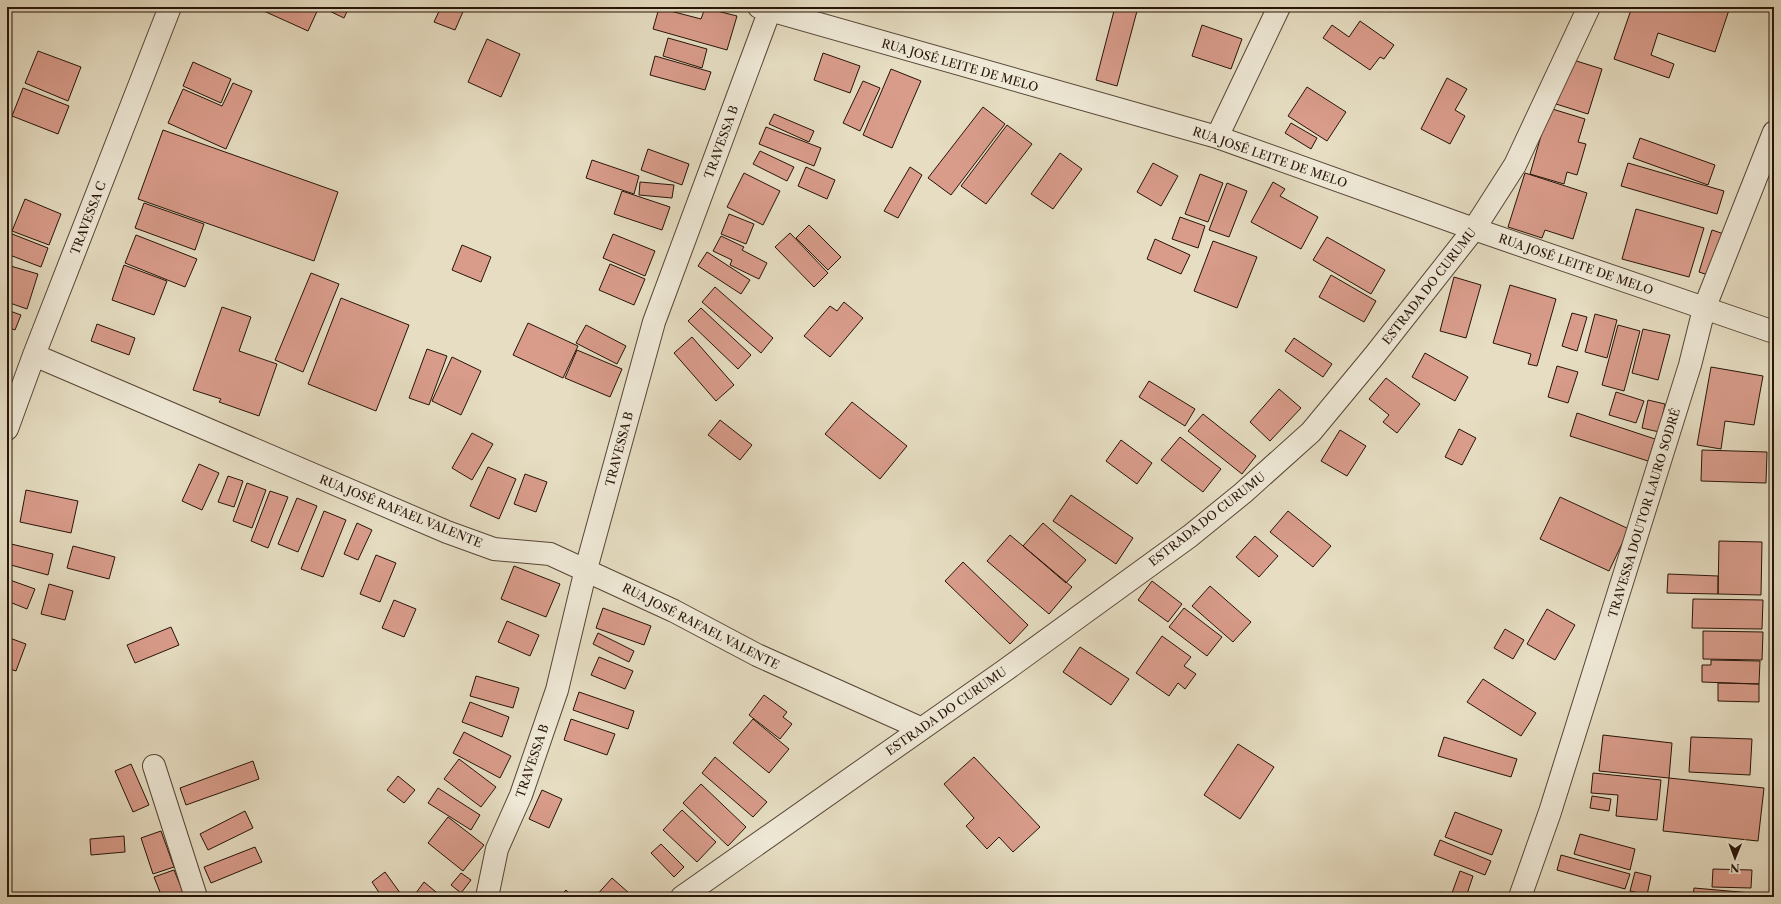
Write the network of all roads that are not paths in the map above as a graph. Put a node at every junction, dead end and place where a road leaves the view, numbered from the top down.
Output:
1 (170, 7) edge
2 (1278, 7) edge
3 (1589, 7) edge
4 (766, 8) edge
5 (1774, 132) edge
6 (1217, 137) junction
7 (1474, 229) junction
8 (1704, 308) junction
9 (1774, 332) edge
10 (34, 355) junction
11 (7, 429) edge
12 (586, 569) junction
13 (920, 728) junction
14 (154, 766) dead end
15 (196, 897) edge
16 (487, 897) edge
17 (682, 897) edge
18 (1520, 897) edge

1 - 10 street, TRAVESSA C
2 - 6 street
3 - 7 street, ESTRADA DO CURUMU
4 - 6 street, RUA JOSÉ LEITE DE MELO
4 - 12 street, TRAVESSA B
5 - 8 street, TRAVESSA DOUTOR LAURO SODRÉ
6 - 7 street, RUA JOSÉ LEITE DE MELO
7 - 8 street, RUA JOSÉ LEITE DE MELO
7 - 13 street, ESTRADA DO CURUMU
8 - 9 street, RUA JOSÉ LEITE DE MELO
8 - 18 street, TRAVESSA DOUTOR LAURO SODRÉ
10 - 11 street, TRAVESSA C
10 - 12 street, RUA JOSÉ RAFAEL VALENTE
12 - 13 street, RUA JOSÉ RAFAEL VALENTE
12 - 16 street, TRAVESSA B
13 - 17 street, ESTRADA DO CURUMU
14 - 15 street

